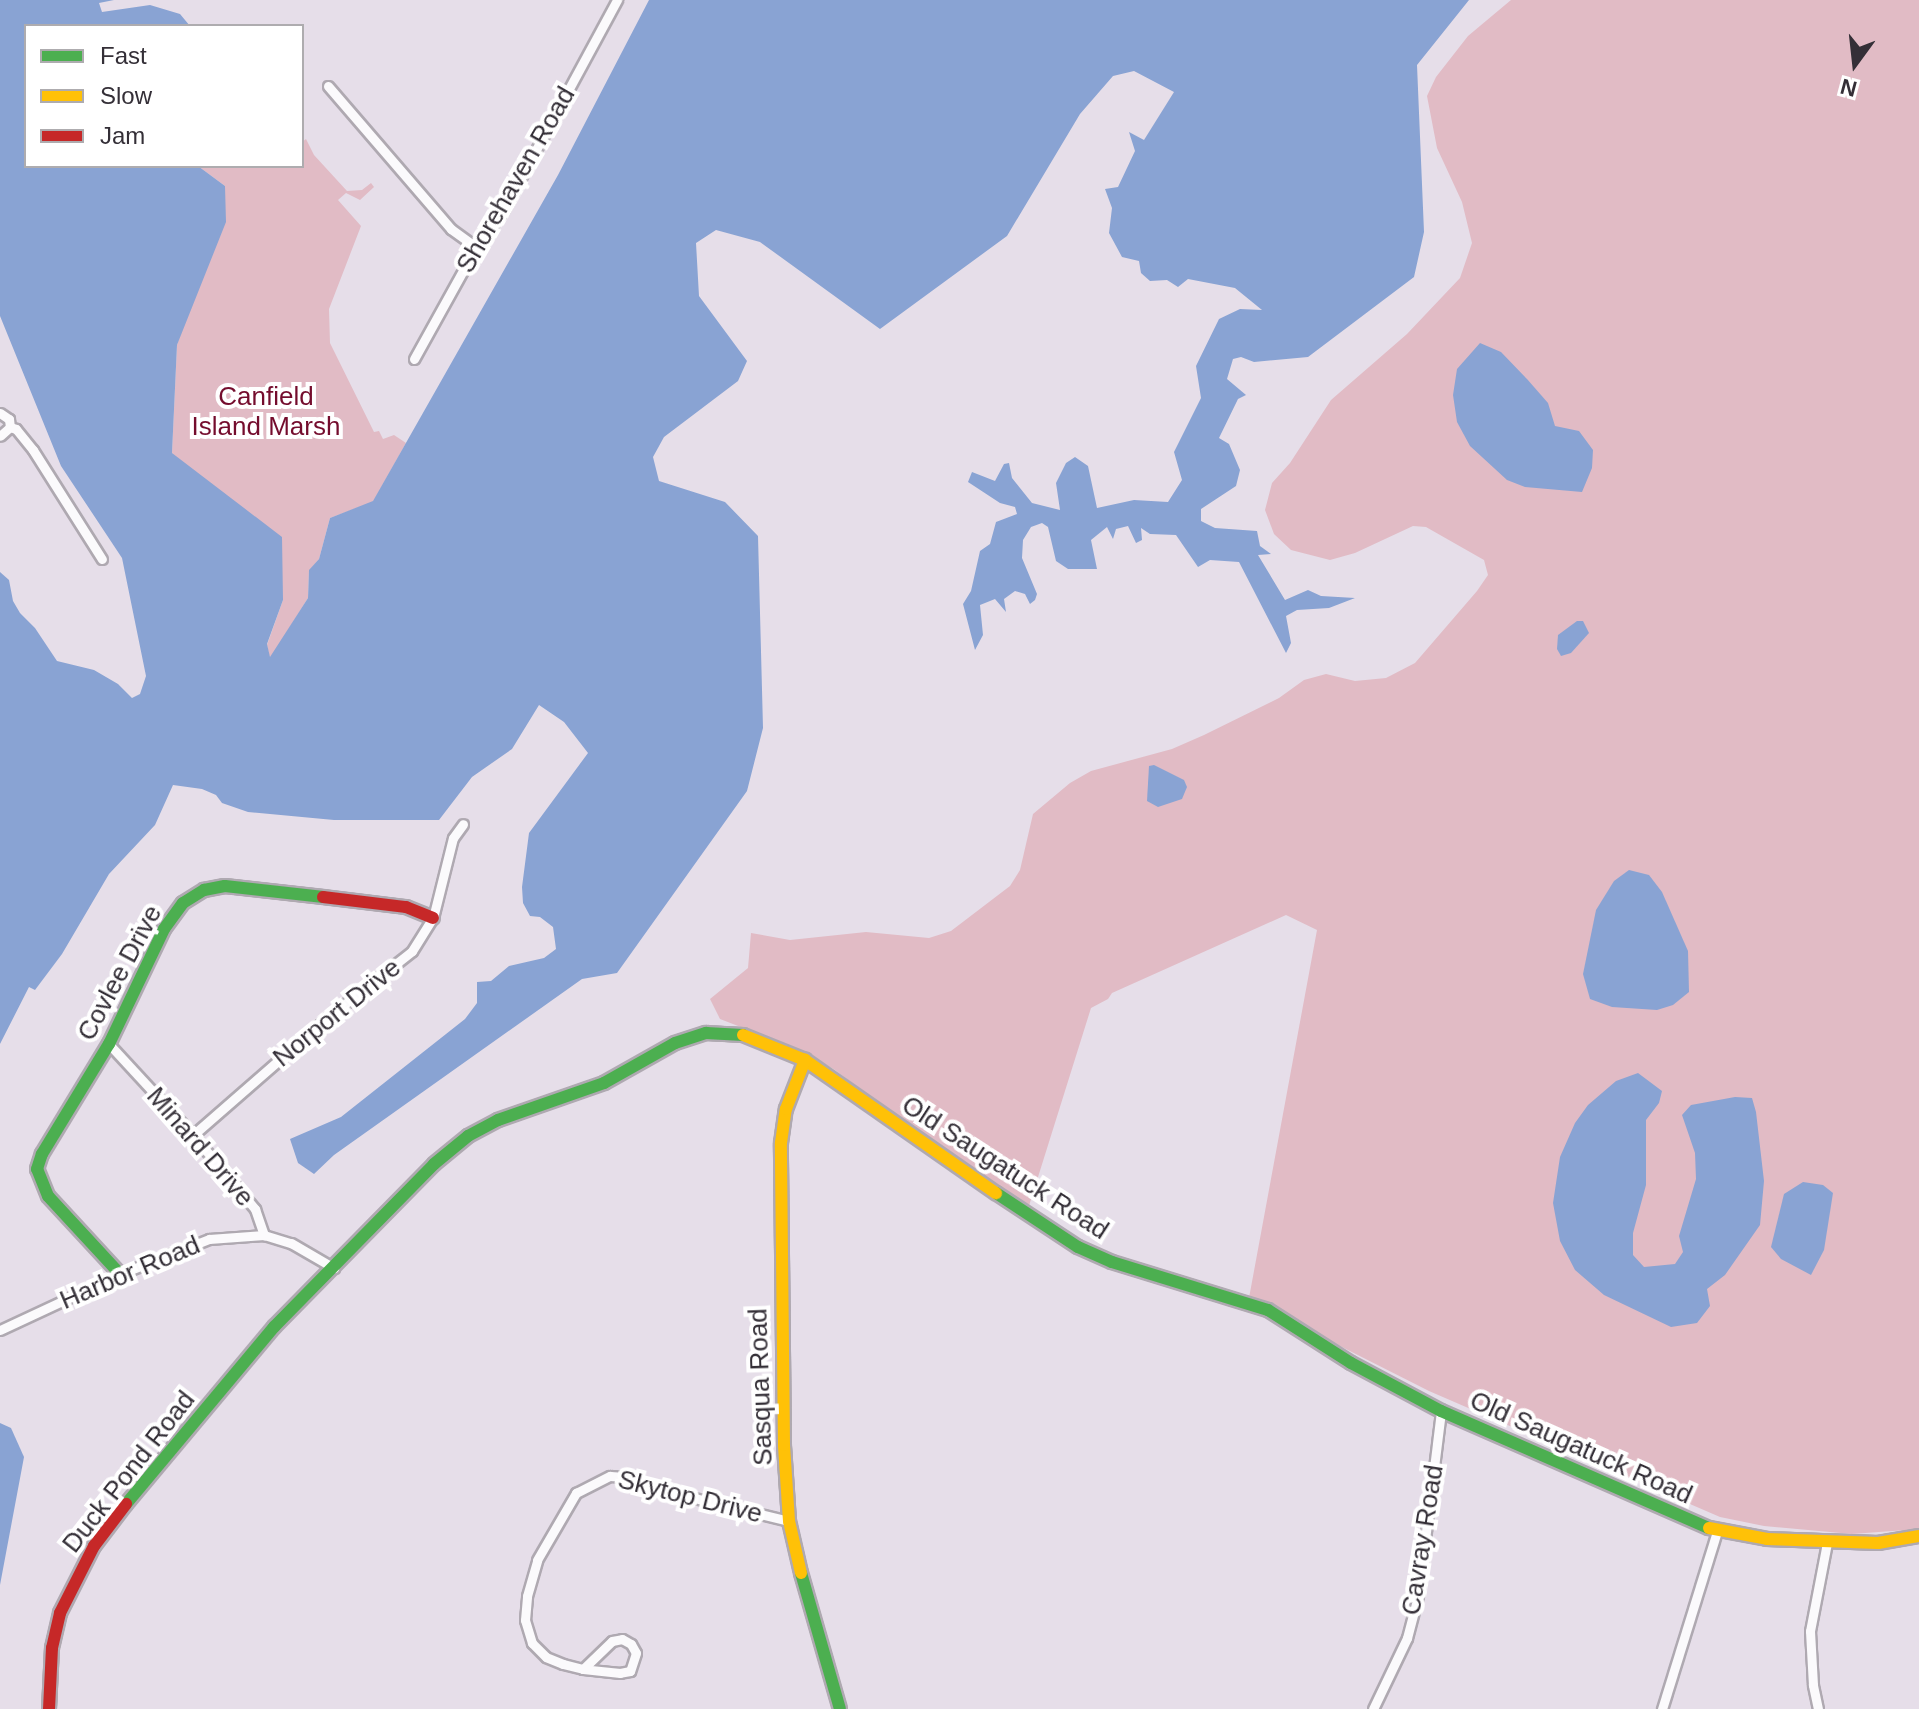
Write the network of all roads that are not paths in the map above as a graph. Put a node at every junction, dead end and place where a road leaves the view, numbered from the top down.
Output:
1 (617, 0) edge
2 (328, 86) dead end
3 (476, 247) junction
4 (414, 359) dead end
5 (0, 413) edge
6 (10, 427) junction
7 (0, 436) edge
8 (102, 559) dead end
9 (463, 824) dead end
10 (433, 918) junction
11 (109, 1044) junction
12 (805, 1060) junction
13 (193, 1135) junction
14 (264, 1235) junction
15 (334, 1268) junction
16 (120, 1274) junction
17 (274, 1327) joint
18 (0, 1330) edge
19 (1441, 1411) junction
20 (789, 1521) junction
21 (1717, 1531) junction
22 (1919, 1536) edge
23 (1827, 1543) junction
24 (583, 1669) junction
25 (49, 1709) edge
26 (840, 1709) edge
27 (1373, 1709) edge
28 (1662, 1709) edge
29 (1818, 1709) edge

1 - 3 street, Shorehaven Road
2 - 3 street
3 - 4 street, Shorehaven Road
5 - 6 street
6 - 7 street
6 - 8 street
9 - 10 street, Norport Drive
10 - 11 street, Covlee Drive
10 - 13 street, Norport Drive
11 - 13 street, Minard Drive
11 - 16 street, Covlee Drive
12 - 15 street, Old Saugatuck Road
12 - 19 street, Old Saugatuck Road
12 - 20 street, Sasqua Road
13 - 14 street, Minard Drive
14 - 15 street, Minard Drive
14 - 16 street, Harbor Road
15 - 17 street, Old Saugatuck Road
16 - 18 street, Harbor Road
17 - 25 street, Duck Pond Road
19 - 21 street, Old Saugatuck Road
19 - 27 street, Cavray Road
20 - 24 street, Skytop Drive
20 - 26 street, Sasqua Road
21 - 23 street, Old Saugatuck Road
21 - 28 street
22 - 23 street, Old Saugatuck Road
23 - 29 street
24 - 24 street, Skytop Drive

